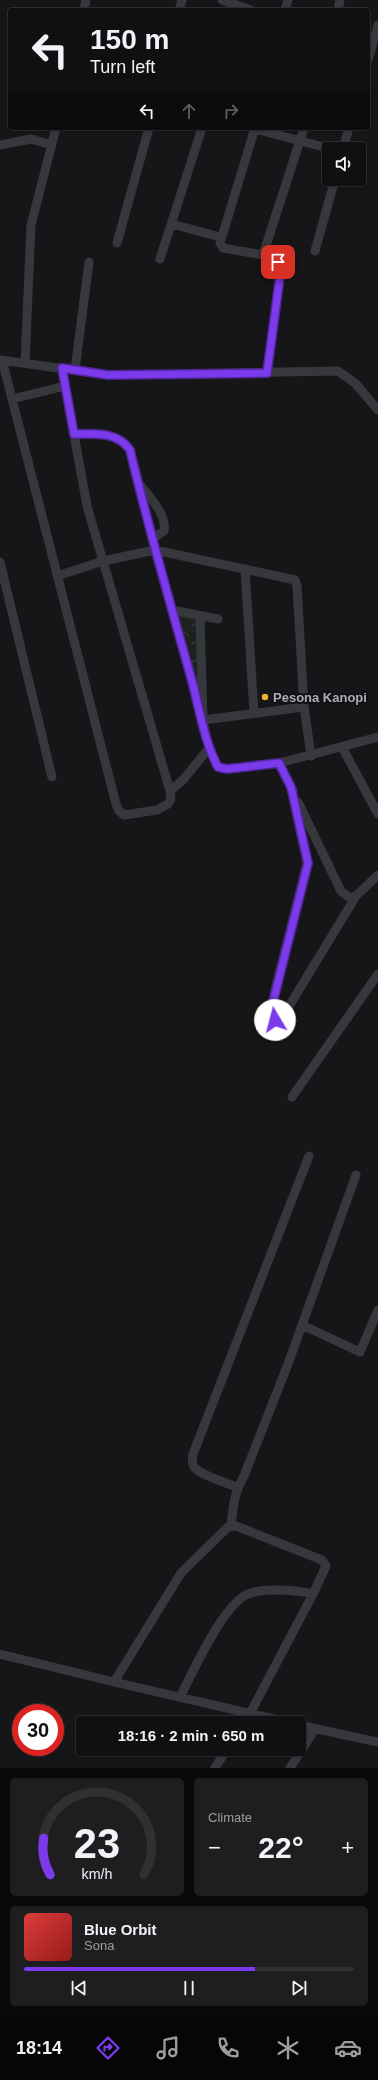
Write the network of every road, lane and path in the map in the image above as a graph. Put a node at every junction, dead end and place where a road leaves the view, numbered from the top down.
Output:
1 (222, 0) edge
2 (237, 5) edge
3 (378, 25) edge
4 (370, 44) edge
5 (56, 130) edge
6 (148, 130) edge
7 (201, 130) edge
8 (253, 130) edge
9 (262, 130) edge
10 (303, 130) edge
11 (348, 130) edge
12 (300, 140) junction
13 (345, 142) edge
14 (0, 145) edge
15 (52, 145) junction
16 (322, 146) edge
17 (333, 186) edge
18 (172, 224) junction
19 (220, 237) junction
20 (117, 242) dead end
21 (315, 251) dead end
22 (262, 255) junction
23 (160, 259) dead end
24 (89, 262) dead end
25 (1, 360) edge
26 (25, 363) junction
27 (62, 368) junction
28 (75, 370) junction
29 (267, 373) junction
30 (65, 386) junction
31 (12, 398) junction
32 (378, 410) edge
33 (74, 434) junction
34 (138, 483) junction
35 (152, 539) junction
36 (155, 550) junction
37 (103, 561) junction
38 (0, 562) edge
39 (246, 570) junction
40 (58, 576) junction
41 (172, 610) junction
42 (200, 616) junction
43 (218, 619) dead end
44 (304, 707) junction
45 (254, 713) junction
46 (203, 720) junction
47 (378, 737) edge
48 (342, 747) junction
49 (209, 748) junction
50 (311, 756) junction
51 (279, 763) junction
52 (52, 777) dead end
53 (291, 787) junction
54 (170, 791) junction
55 (378, 814) edge
56 (378, 875) edge
57 (356, 896) junction
58 (378, 974) edge
59 (292, 1097) dead end
60 (309, 1156) dead end
61 (356, 1175) dead end
62 (378, 1310) edge
63 (302, 1325) junction
64 (237, 1487) junction
65 (231, 1526) junction
66 (313, 1594) junction
67 (0, 1654) edge
68 (114, 1682) junction
69 (180, 1697) junction
70 (251, 1713) junction
71 (249, 1716) edge
72 (263, 1716) edge
73 (306, 1727) edge
74 (315, 1729) junction
75 (378, 1742) edge
76 (223, 1756) edge
77 (215, 1768) edge
78 (290, 1768) edge

1 - 2 street
3 - 4 street
5 - 15 street
6 - 20 street
7 - 18 street
8 - 19 street
9 - 12 street
10 - 12 street
11 - 13 street
12 - 16 street
12 - 22 street
14 - 15 street
15 - 26 street
17 - 21 street
18 - 19 street
18 - 23 street
19 - 22 street
22 - 29 street
24 - 28 street
25 - 26 street
25 - 31 street
26 - 27 street
27 - 28 street
27 - 30 street
28 - 29 street
29 - 32 street
30 - 31 street
30 - 33 street
31 - 40 street
33 - 34 street
33 - 37 street
34 - 35 street
34 - 35 street
35 - 36 street
36 - 37 street
36 - 39 street
36 - 41 street
37 - 40 street
37 - 54 street
38 - 52 street
39 - 44 street
39 - 45 street
40 - 54 street
41 - 42 street
41 - 46 street
42 - 43 street
42 - 46 street
44 - 45 street
44 - 50 street
45 - 46 street
46 - 49 street
47 - 48 street
48 - 50 street
48 - 55 street
49 - 51 street
49 - 54 street
50 - 51 street
51 - 53 street
53 - 57 street
53 - 57 street
56 - 57 street
58 - 59 street
60 - 64 street
61 - 63 street
62 - 63 street
63 - 64 street
64 - 65 street
65 - 66 street
65 - 68 street
66 - 69 street
66 - 70 street
67 - 68 street
68 - 69 street
69 - 70 street
70 - 71 street
70 - 72 street
73 - 74 street
74 - 75 street
74 - 78 street
76 - 77 street

